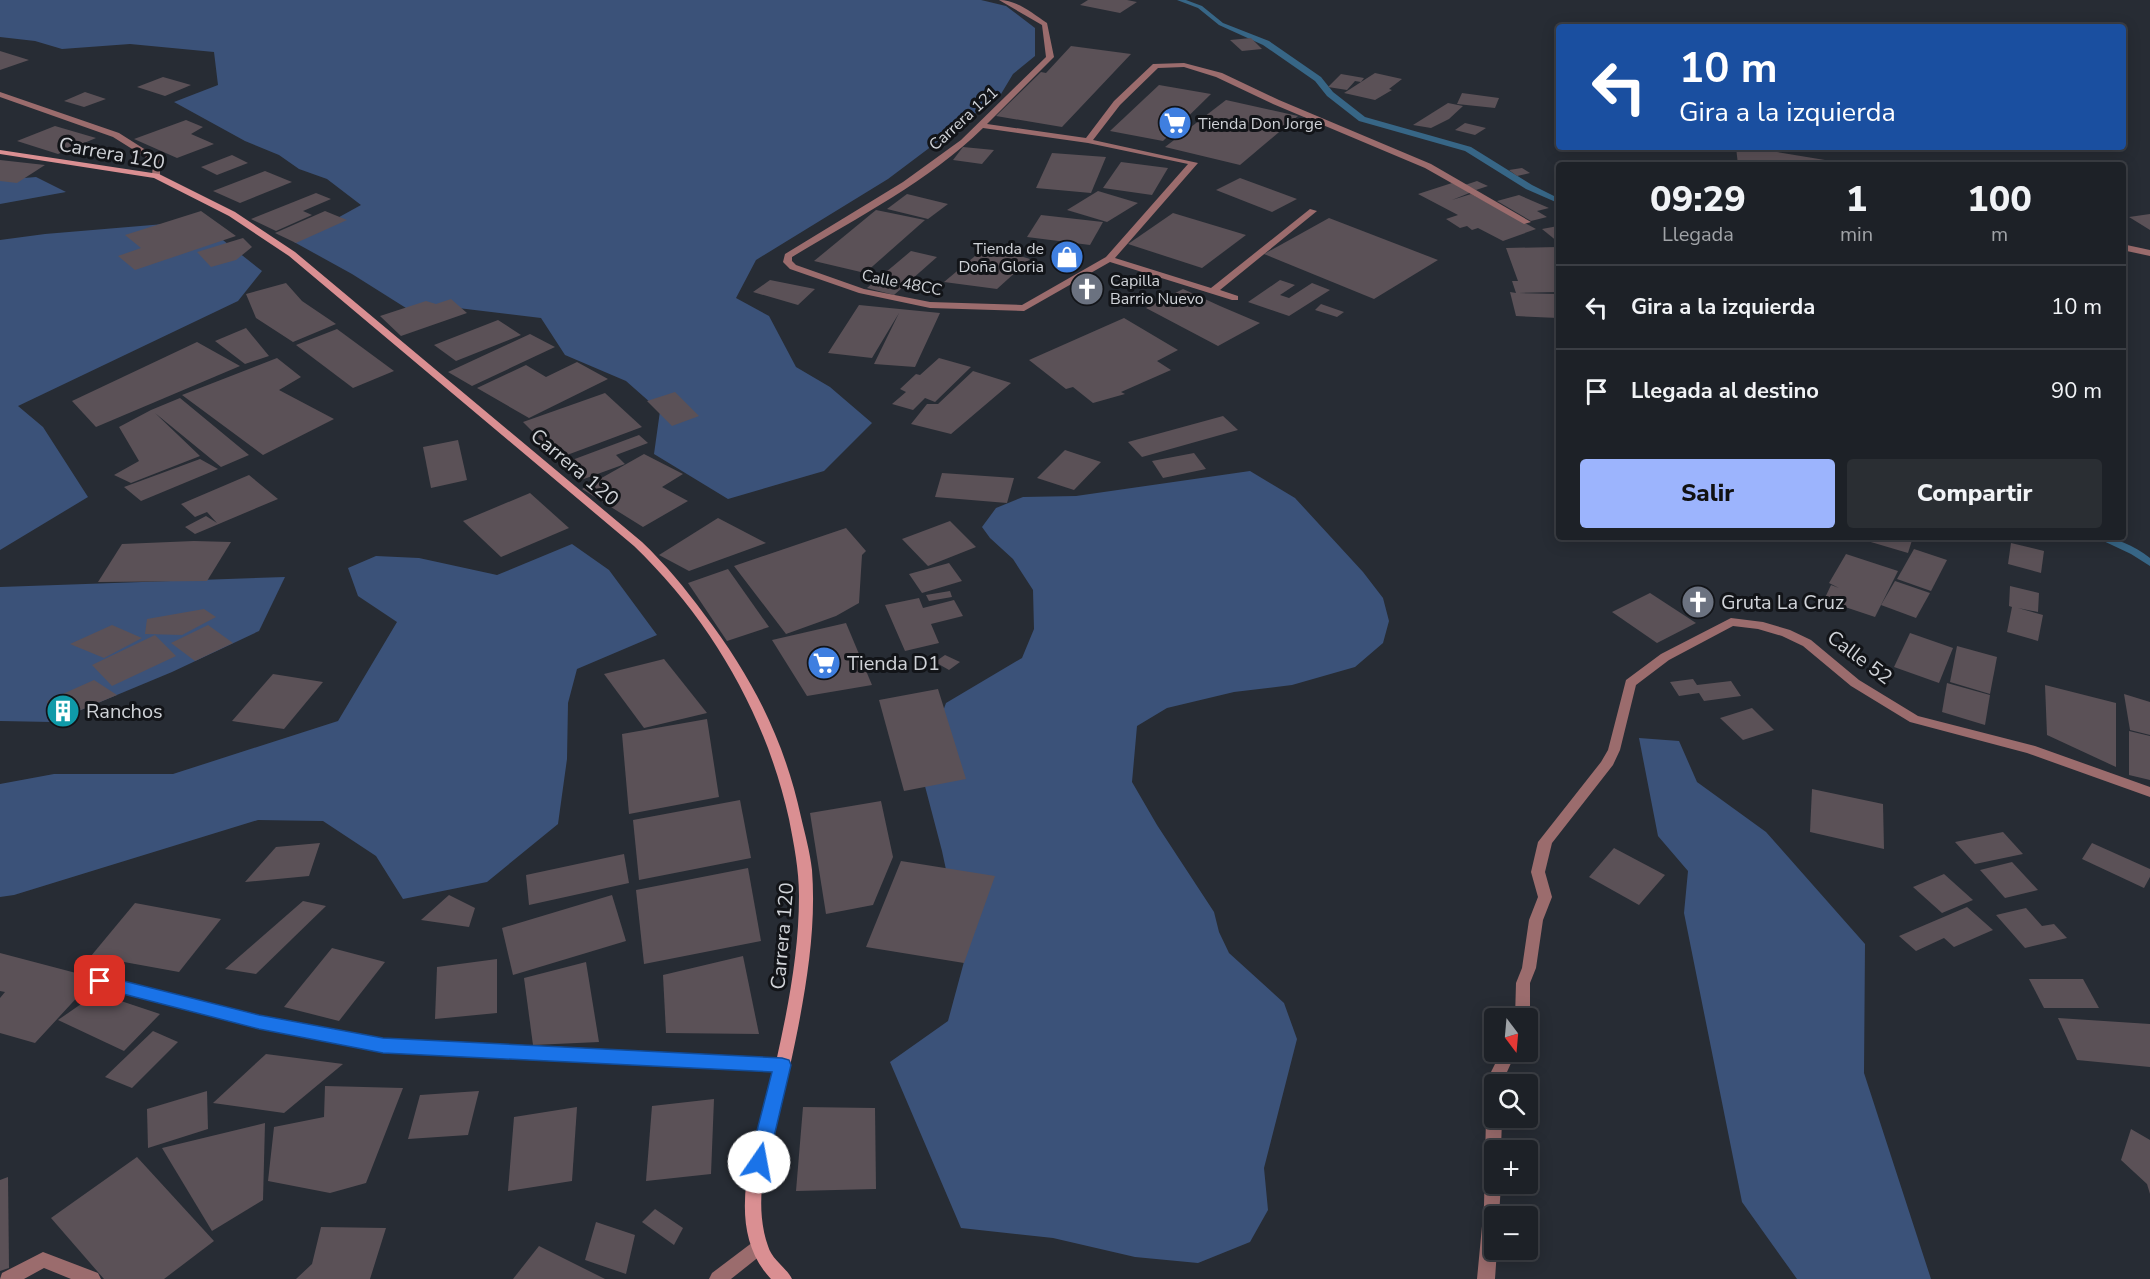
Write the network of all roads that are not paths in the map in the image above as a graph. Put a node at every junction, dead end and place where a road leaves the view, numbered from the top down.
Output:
1 (1002, 0) edge
2 (0, 94) edge
3 (981, 125) junction
4 (1088, 141) junction
5 (0, 152) edge
6 (156, 176) junction
7 (1313, 211) dead end
8 (1527, 222) dead end
9 (2126, 249) edge
10 (2150, 253) edge
11 (788, 256) joint
12 (1109, 259) junction
13 (1213, 291) junction
14 (1235, 298) dead end
15 (2150, 792) edge
16 (100, 981) dead end
17 (1522, 1008) edge
18 (782, 1065) junction
19 (1494, 1128) edge
20 (759, 1247) junction
21 (8, 1279) edge
22 (92, 1279) edge
23 (718, 1279) edge
24 (783, 1279) edge
25 (1486, 1279) edge

1 - 3 street, Carrera 121
2 - 6 street
3 - 4 street
3 - 11 street, Carrera 121
4 - 8 street
4 - 12 street
5 - 6 street, Carrera 120
6 - 18 street, Carrera 120
7 - 13 street
9 - 10 street
11 - 12 street, Calle 48CC
12 - 13 street
13 - 14 street
15 - 17 street, Calle 52
16 - 18 street
18 - 20 street, Carrera 120
19 - 25 street
20 - 23 street
20 - 24 street
21 - 22 street

